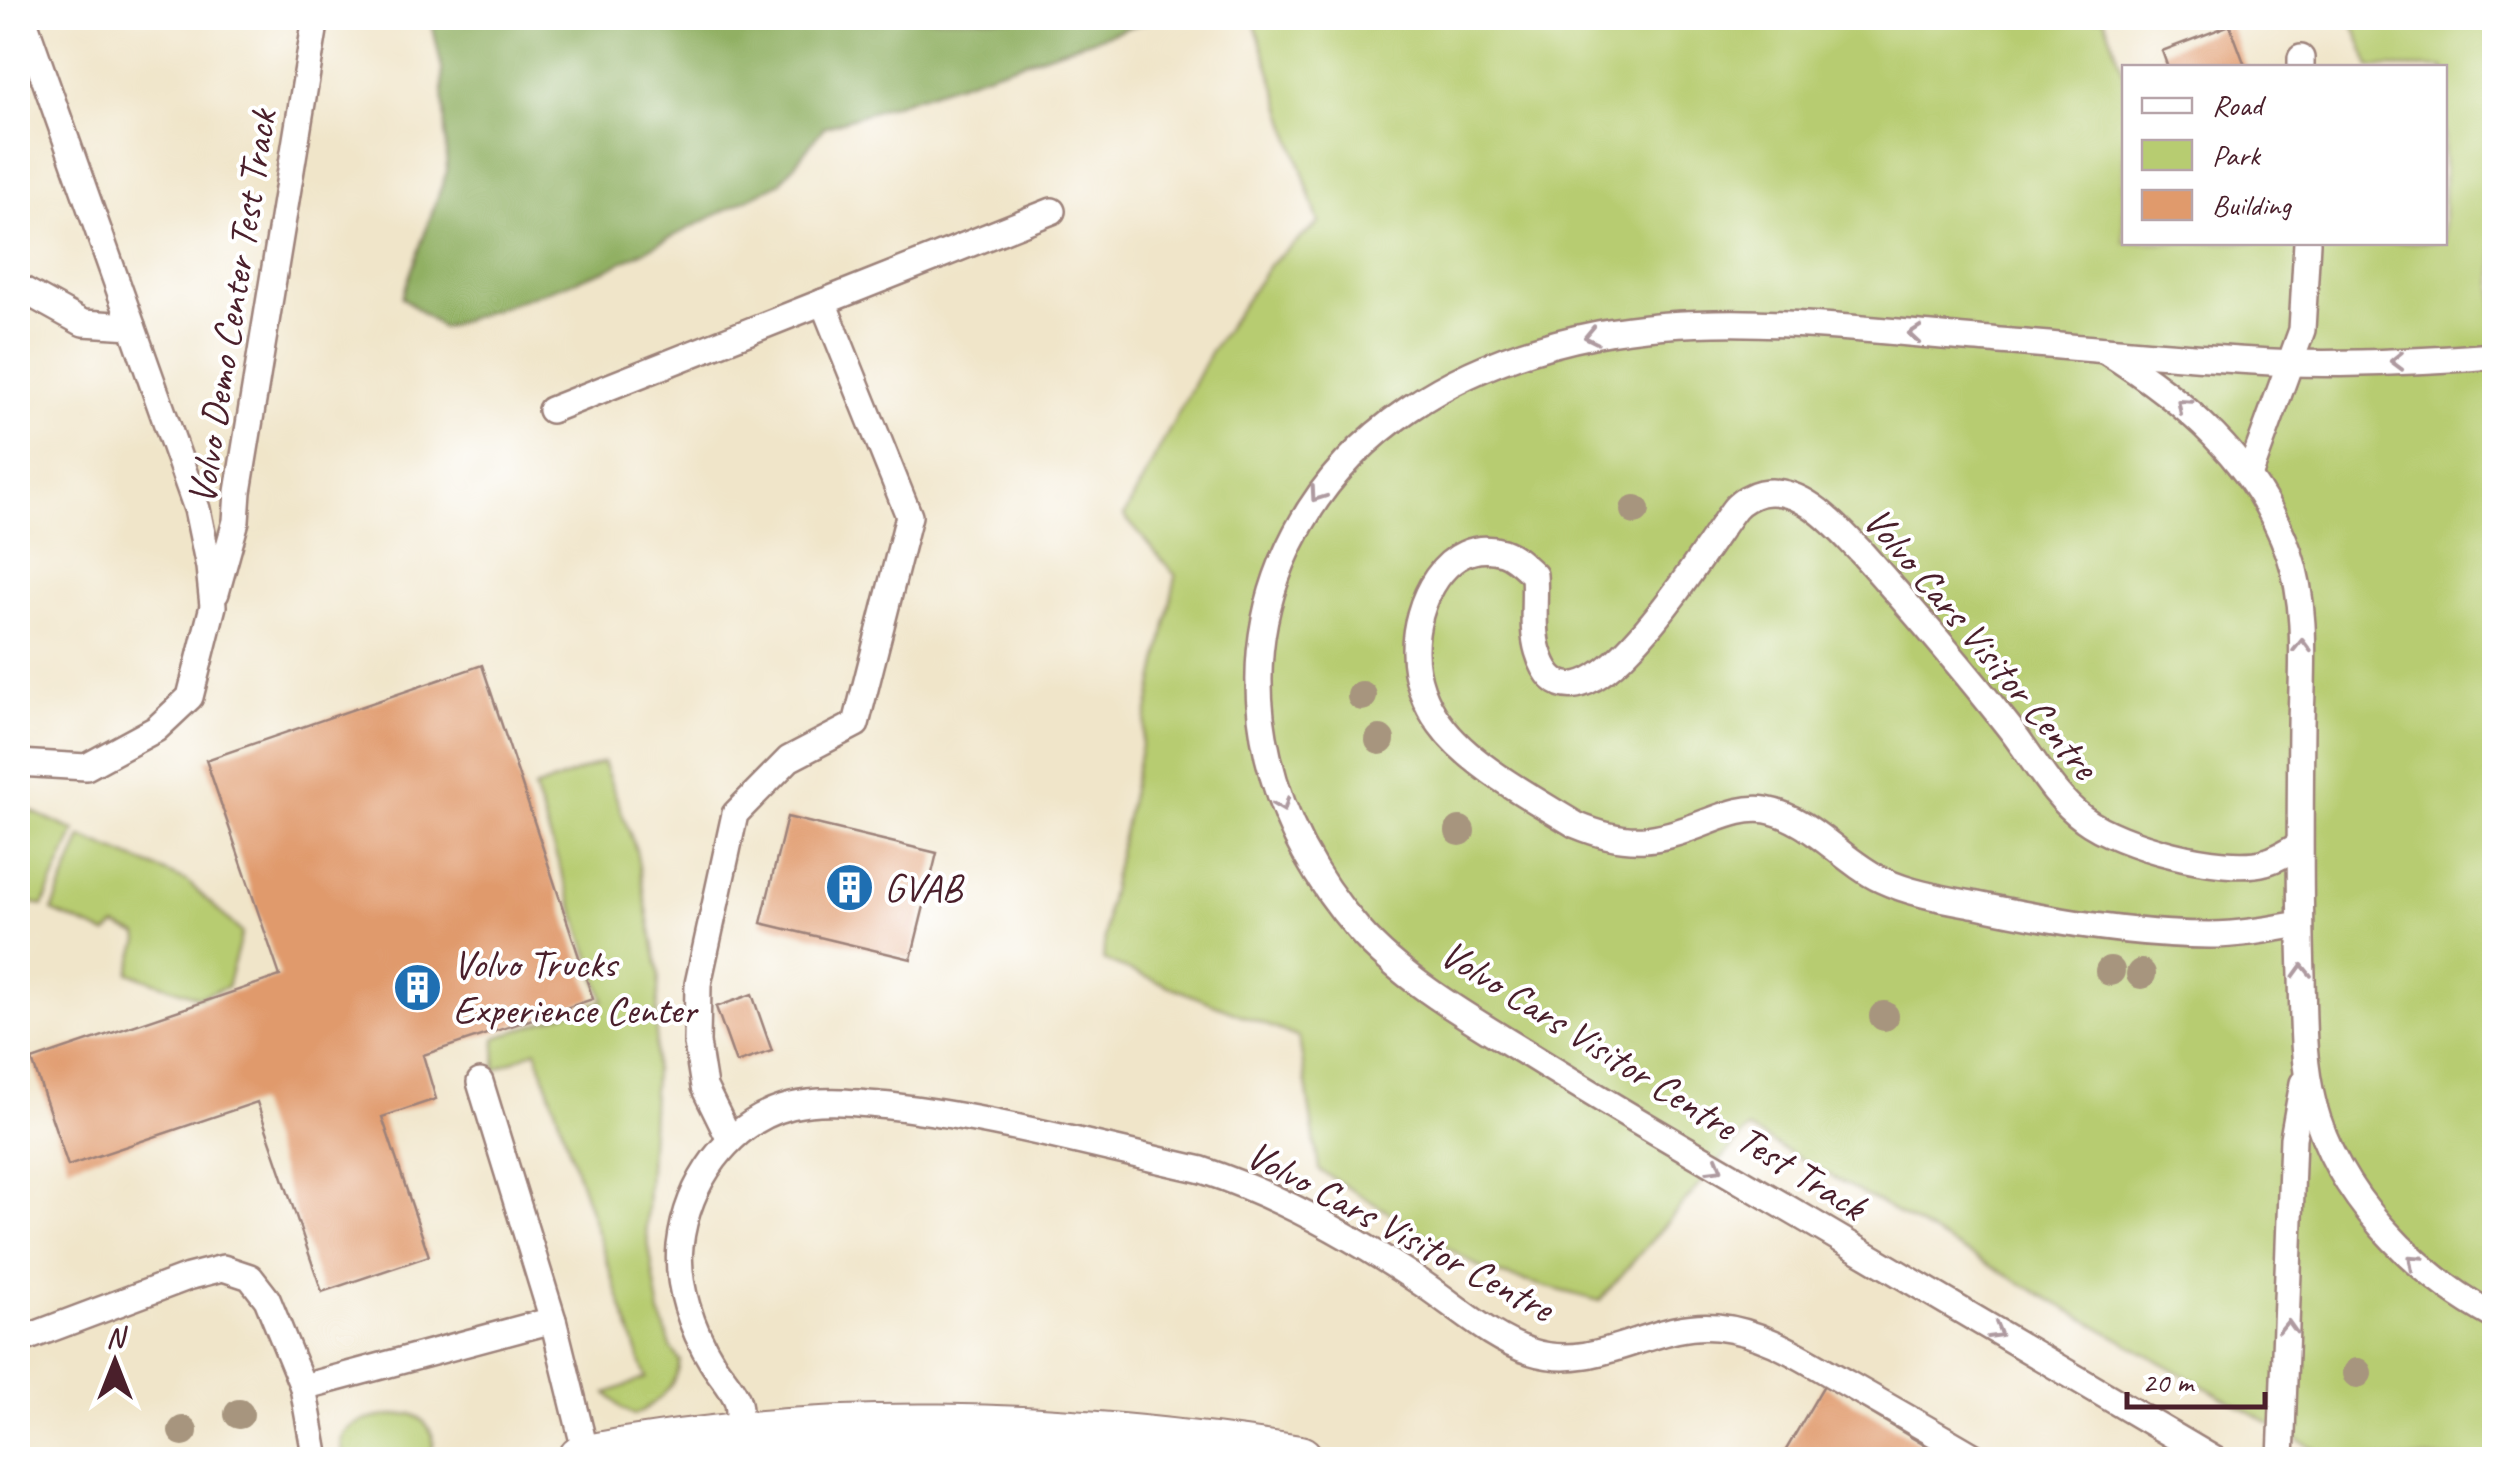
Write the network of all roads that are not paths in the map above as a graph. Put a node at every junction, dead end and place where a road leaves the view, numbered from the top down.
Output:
1 (22, 18) edge
2 (316, 18) edge
3 (1052, 211) dead end
4 (2307, 245) edge
5 (18, 287) edge
6 (822, 302) junction
7 (132, 326) junction
8 (2099, 347) junction
9 (2494, 356) edge
10 (2293, 363) junction
11 (551, 410) dead end
12 (2249, 476) junction
13 (212, 606) junction
14 (18, 762) edge
15 (2299, 845) junction
16 (2300, 924) junction
17 (2305, 1068) junction
18 (480, 1082) dead end
19 (730, 1140) junction
20 (2494, 1316) edge
21 (553, 1320) junction
22 (18, 1341) edge
23 (302, 1388) junction
24 (738, 1438) junction
25 (585, 1459) edge
26 (316, 1460) edge
27 (1299, 1460) edge
28 (1980, 1460) edge
29 (2214, 1460) edge
30 (2281, 1460) edge

1 - 7 lane, Volvo Demo Center Test Track
2 - 13 lane, Volvo Demo Center Test Track
3 - 6 lane
4 - 10 lane
5 - 7 lane
6 - 11 lane
6 - 19 lane
7 - 13 lane, Volvo Demo Center Test Track
8 - 10 lane, Volvo Cars Visitor Centre Test Track
12 -> 8 lane, Volvo Cars Visitor Centre Test Track
8 -> 29 lane, Volvo Cars Visitor Centre Test Track
9 -> 10 lane, Volvo Cars Visitor Centre Test Track
10 - 12 lane
15 -> 12 lane
13 - 14 lane, Volvo Demo Center Test Track
15 - 16 lane
15 - 16 lane, Volvo Cars Visitor Centre
17 -> 16 lane
20 -> 17 lane
30 -> 17 lane
18 - 21 lane
19 - 24 lane, Volvo Cars Visitor Centre
19 - 28 lane, Volvo Cars Visitor Centre
21 - 23 lane
21 - 25 lane
22 - 23 lane
23 - 26 lane
24 - 25 street
24 - 27 street

